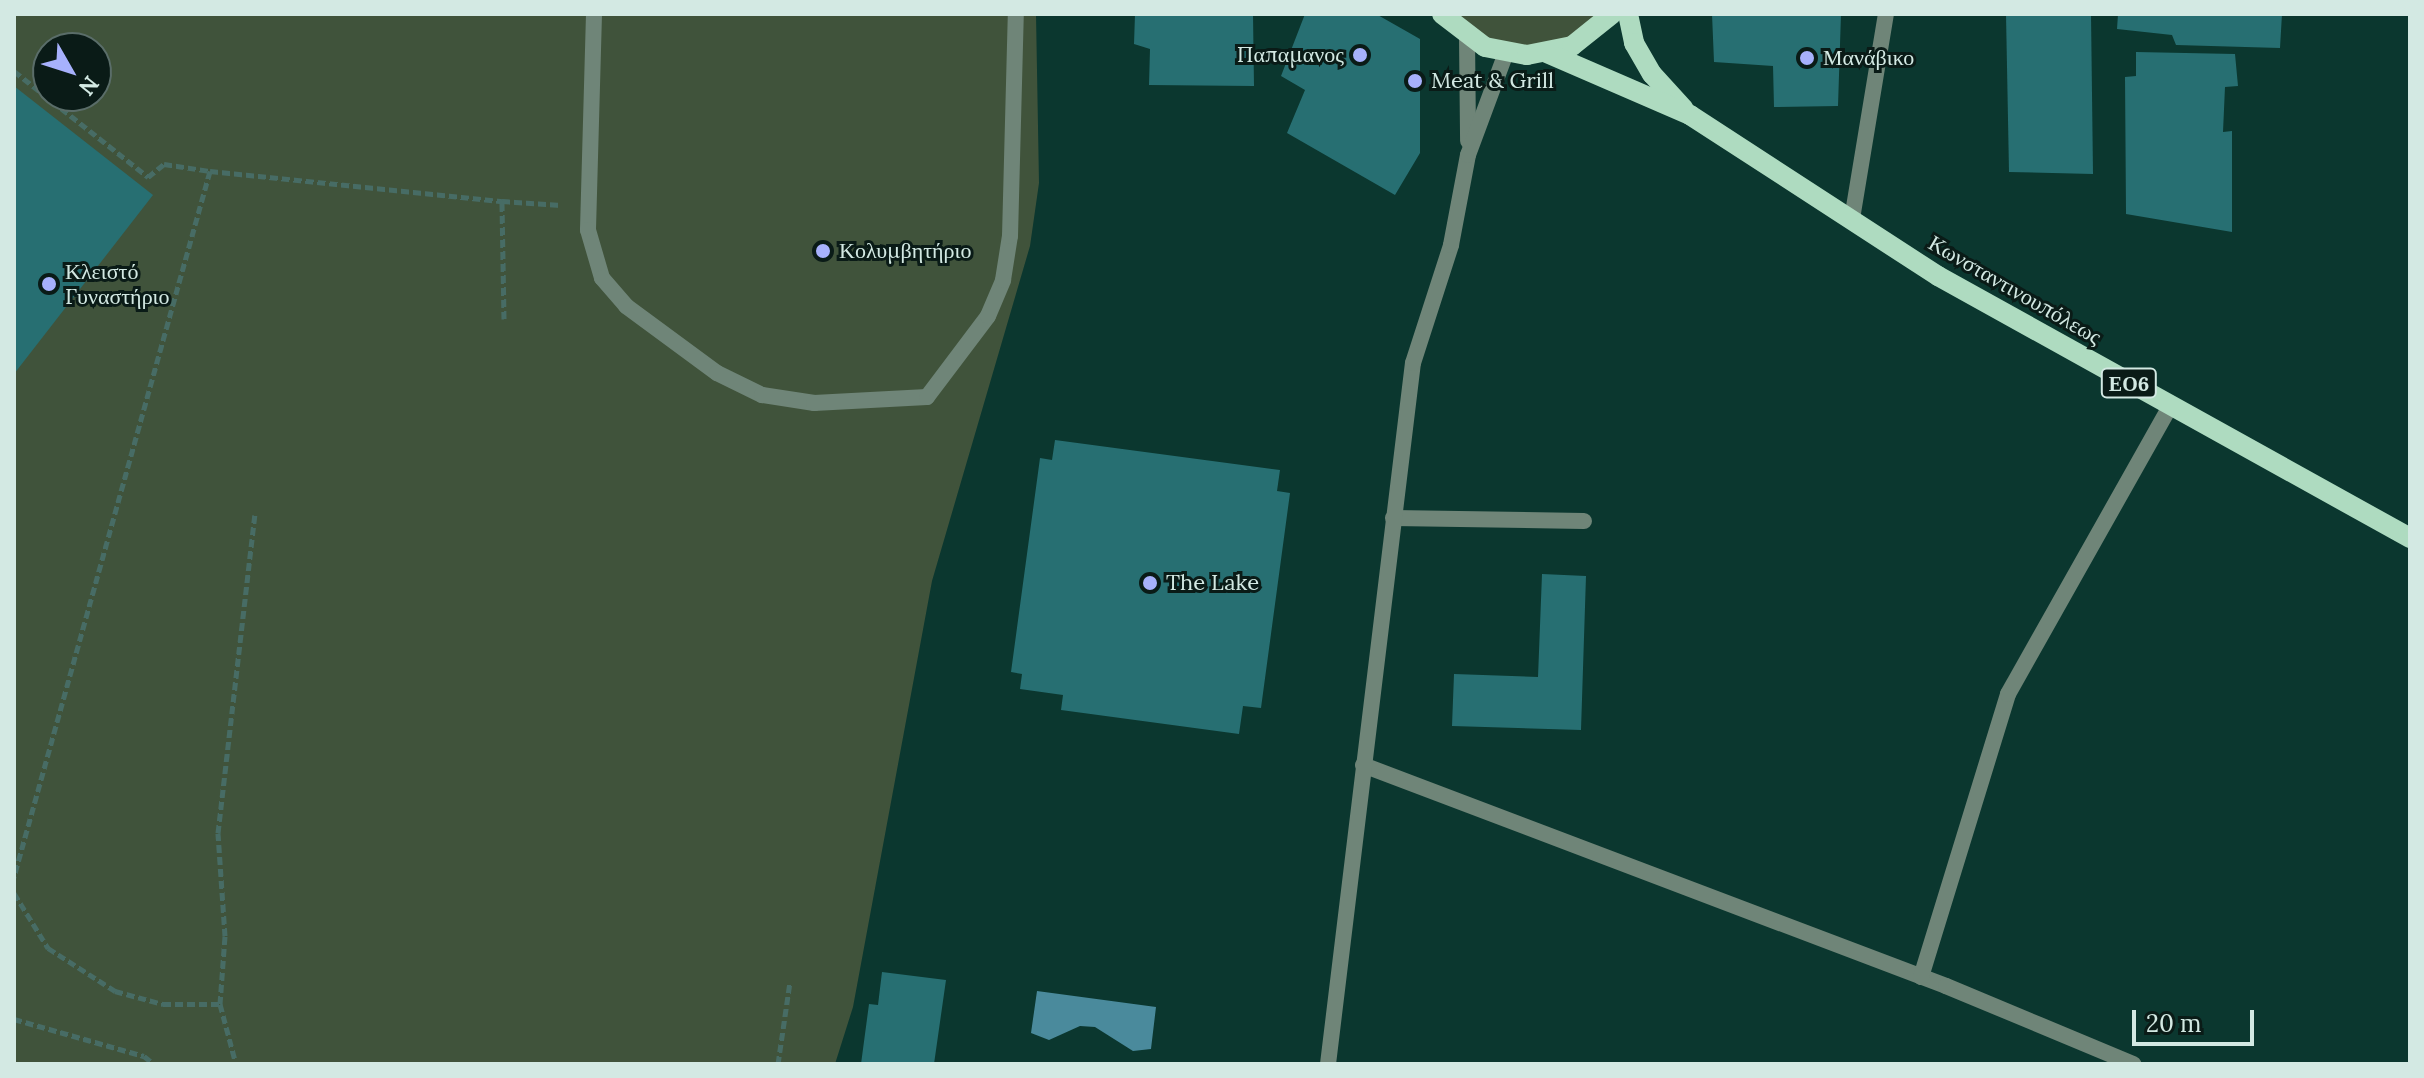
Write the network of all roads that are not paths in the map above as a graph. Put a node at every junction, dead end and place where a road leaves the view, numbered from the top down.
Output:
1 (594, 14) edge
2 (1016, 14) edge
3 (1442, 14) edge
4 (1612, 14) edge
5 (1628, 14) edge
6 (1886, 14) edge
7 (1467, 38) junction
8 (1506, 53) junction
9 (1547, 53) junction
10 (1690, 115) junction
11 (1468, 155) junction
12 (1852, 219) junction
13 (2170, 406) junction
14 (1393, 518) junction
15 (1584, 521) dead end
16 (2410, 538) edge
17 (1363, 765) junction
18 (1921, 977) junction
19 (1328, 1064) edge
20 (2133, 1064) edge

1 - 2 street
3 - 7 main road, ΕΟ6
4 - 9 main road, ΕΟ6
5 - 10 main road, Κωνσταντινουπόλεως / ΕΟ6
6 - 12 street
7 - 8 main road, ΕΟ6
7 - 11 street
8 - 9 main road, ΕΟ6
8 - 11 street
9 - 10 main road, Κωνσταντινουπόλεως / ΕΟ6
10 - 12 main road, Κωνσταντινουπόλεως / ΕΟ6
11 - 14 street
12 - 13 main road, Κωνσταντινουπόλεως / ΕΟ6
13 - 16 main road, Κωνσταντινουπόλεως / ΕΟ6
13 - 18 street
14 - 15 street
14 - 17 street
17 - 18 street
17 - 19 street
18 - 20 street

